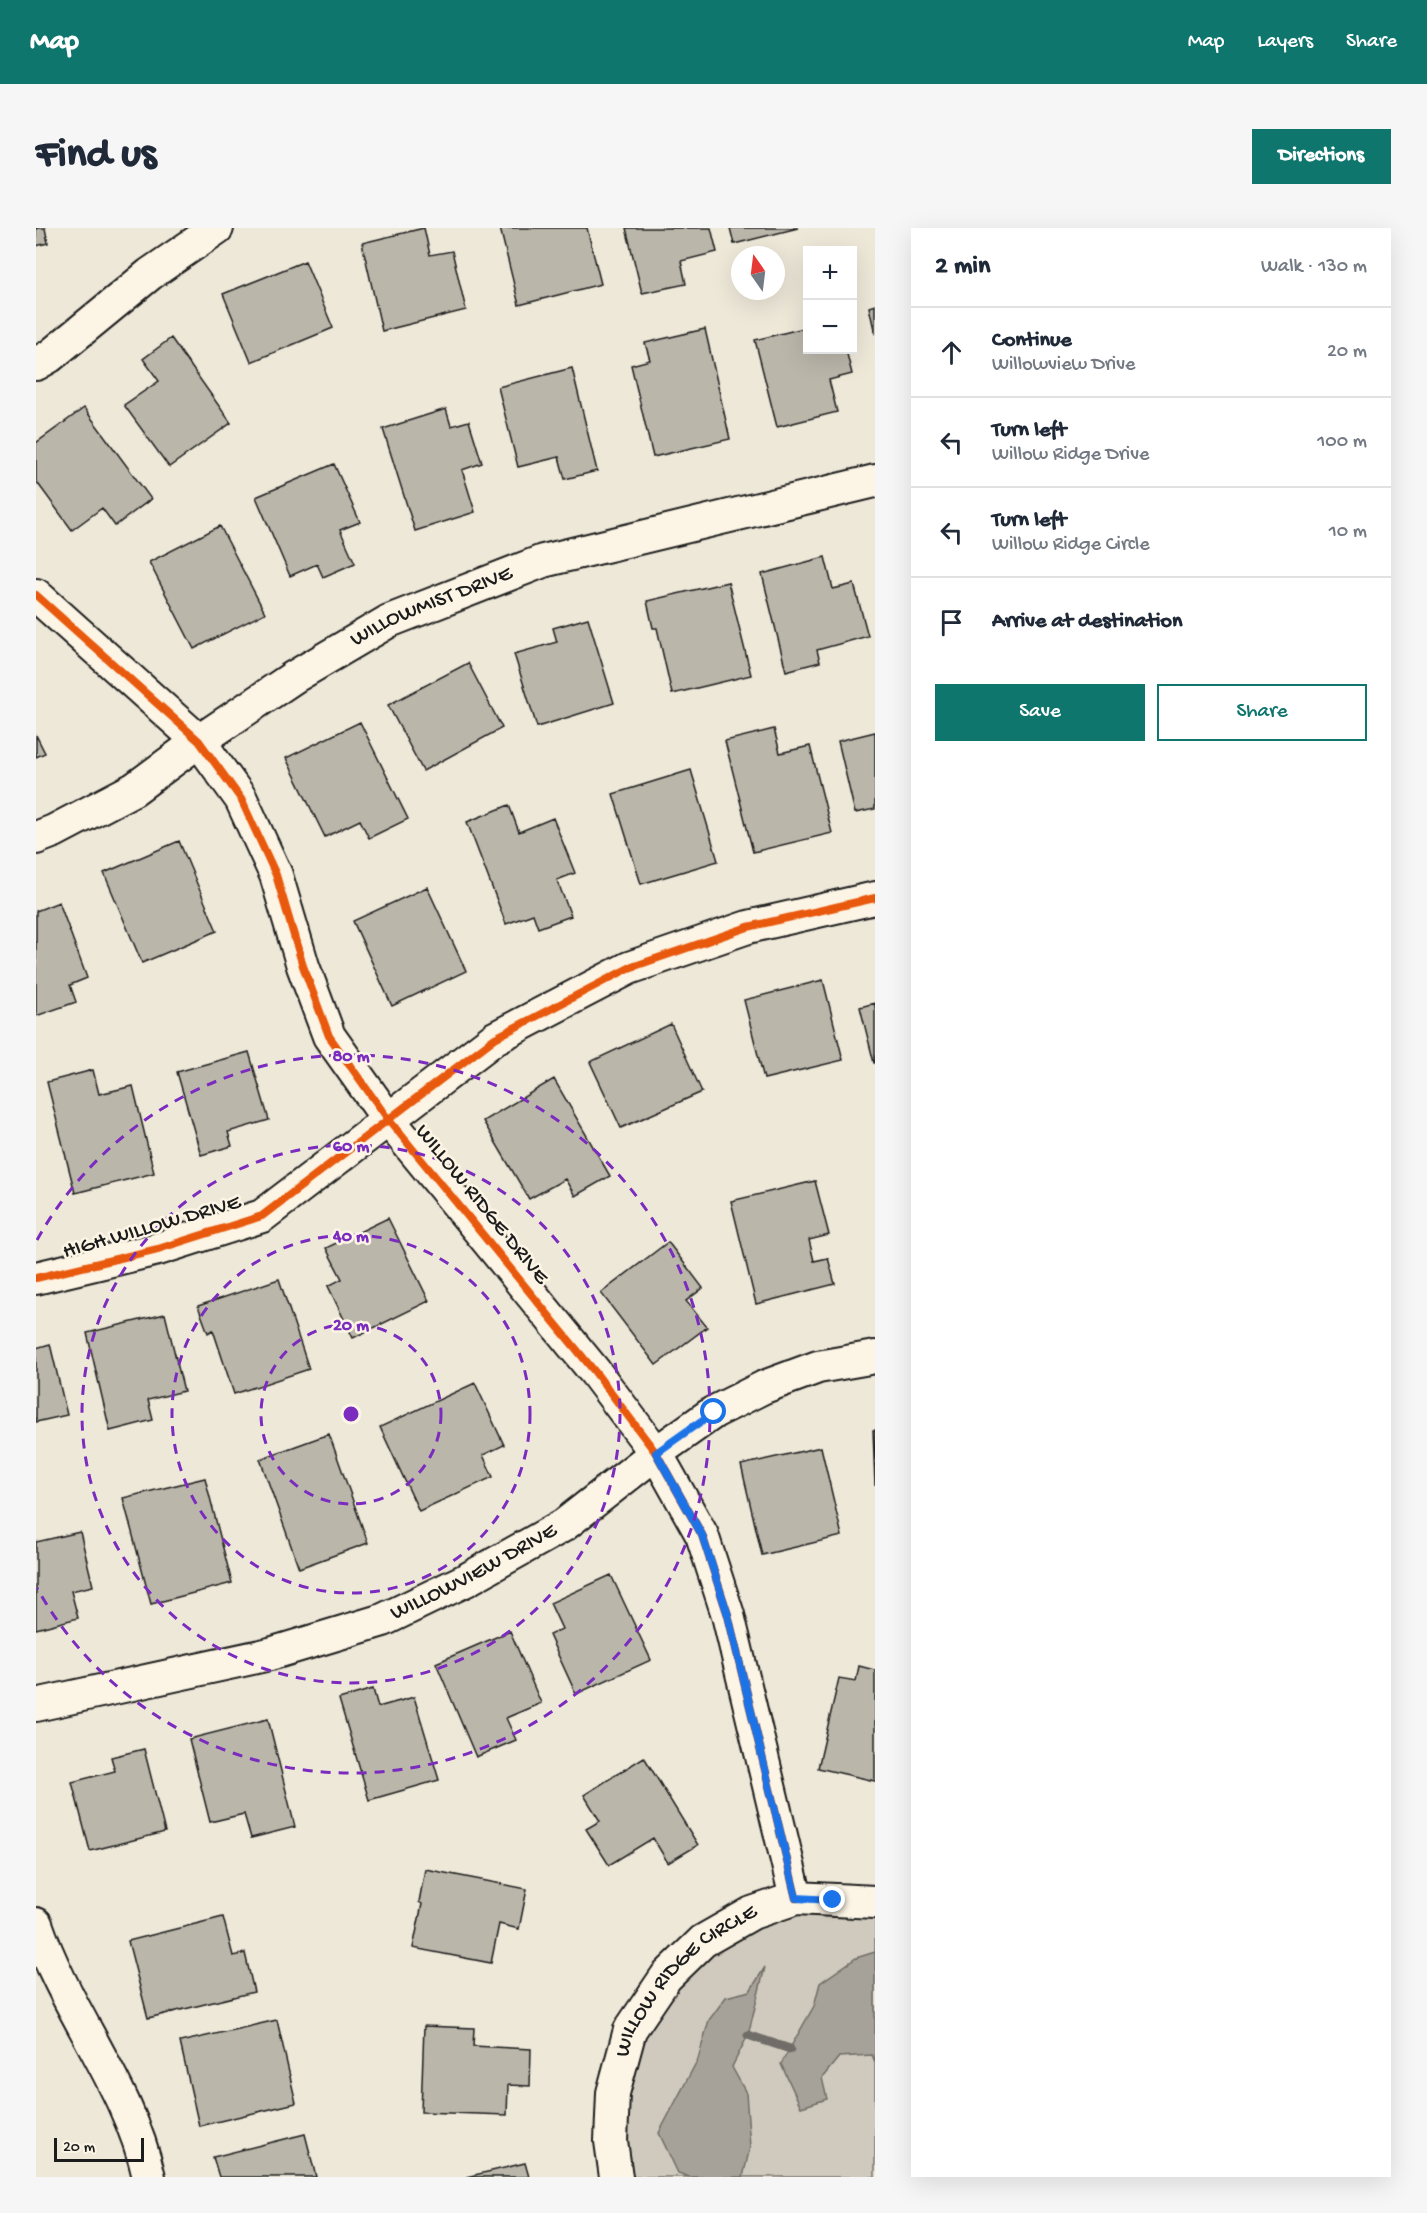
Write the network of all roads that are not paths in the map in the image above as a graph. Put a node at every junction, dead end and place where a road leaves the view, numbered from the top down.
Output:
1 (217, 228) edge
2 (36, 364) edge
3 (875, 481) edge
4 (36, 595) edge
5 (199, 741) junction
6 (36, 838) edge
7 (875, 898) edge
8 (388, 1119) junction
9 (36, 1278) edge
10 (875, 1357) edge
11 (656, 1453) junction
12 (36, 1705) edge
13 (796, 1898) junction
14 (875, 1902) edge
15 (36, 1924) edge
16 (149, 2177) edge
17 (616, 2177) edge

1 - 2 street
3 - 5 street, WILLOWMIST DRIVE
4 - 5 street, WILLOW RIDGE DRIVE
5 - 6 street, WILLOWMIST DRIVE
5 - 8 street, WILLOW RIDGE DRIVE
7 - 8 street, HIGH WILLOW DRIVE
8 - 9 street, HIGH WILLOW DRIVE
8 - 11 street, WILLOW RIDGE DRIVE
10 - 11 street, WILLOWVIEW DRIVE
11 - 12 street, WILLOWVIEW DRIVE
11 - 13 street, WILLOW RIDGE DRIVE
13 - 14 street, WILLOW RIDGE CIRCLE
13 - 17 street, WILLOW RIDGE CIRCLE
15 - 16 street

